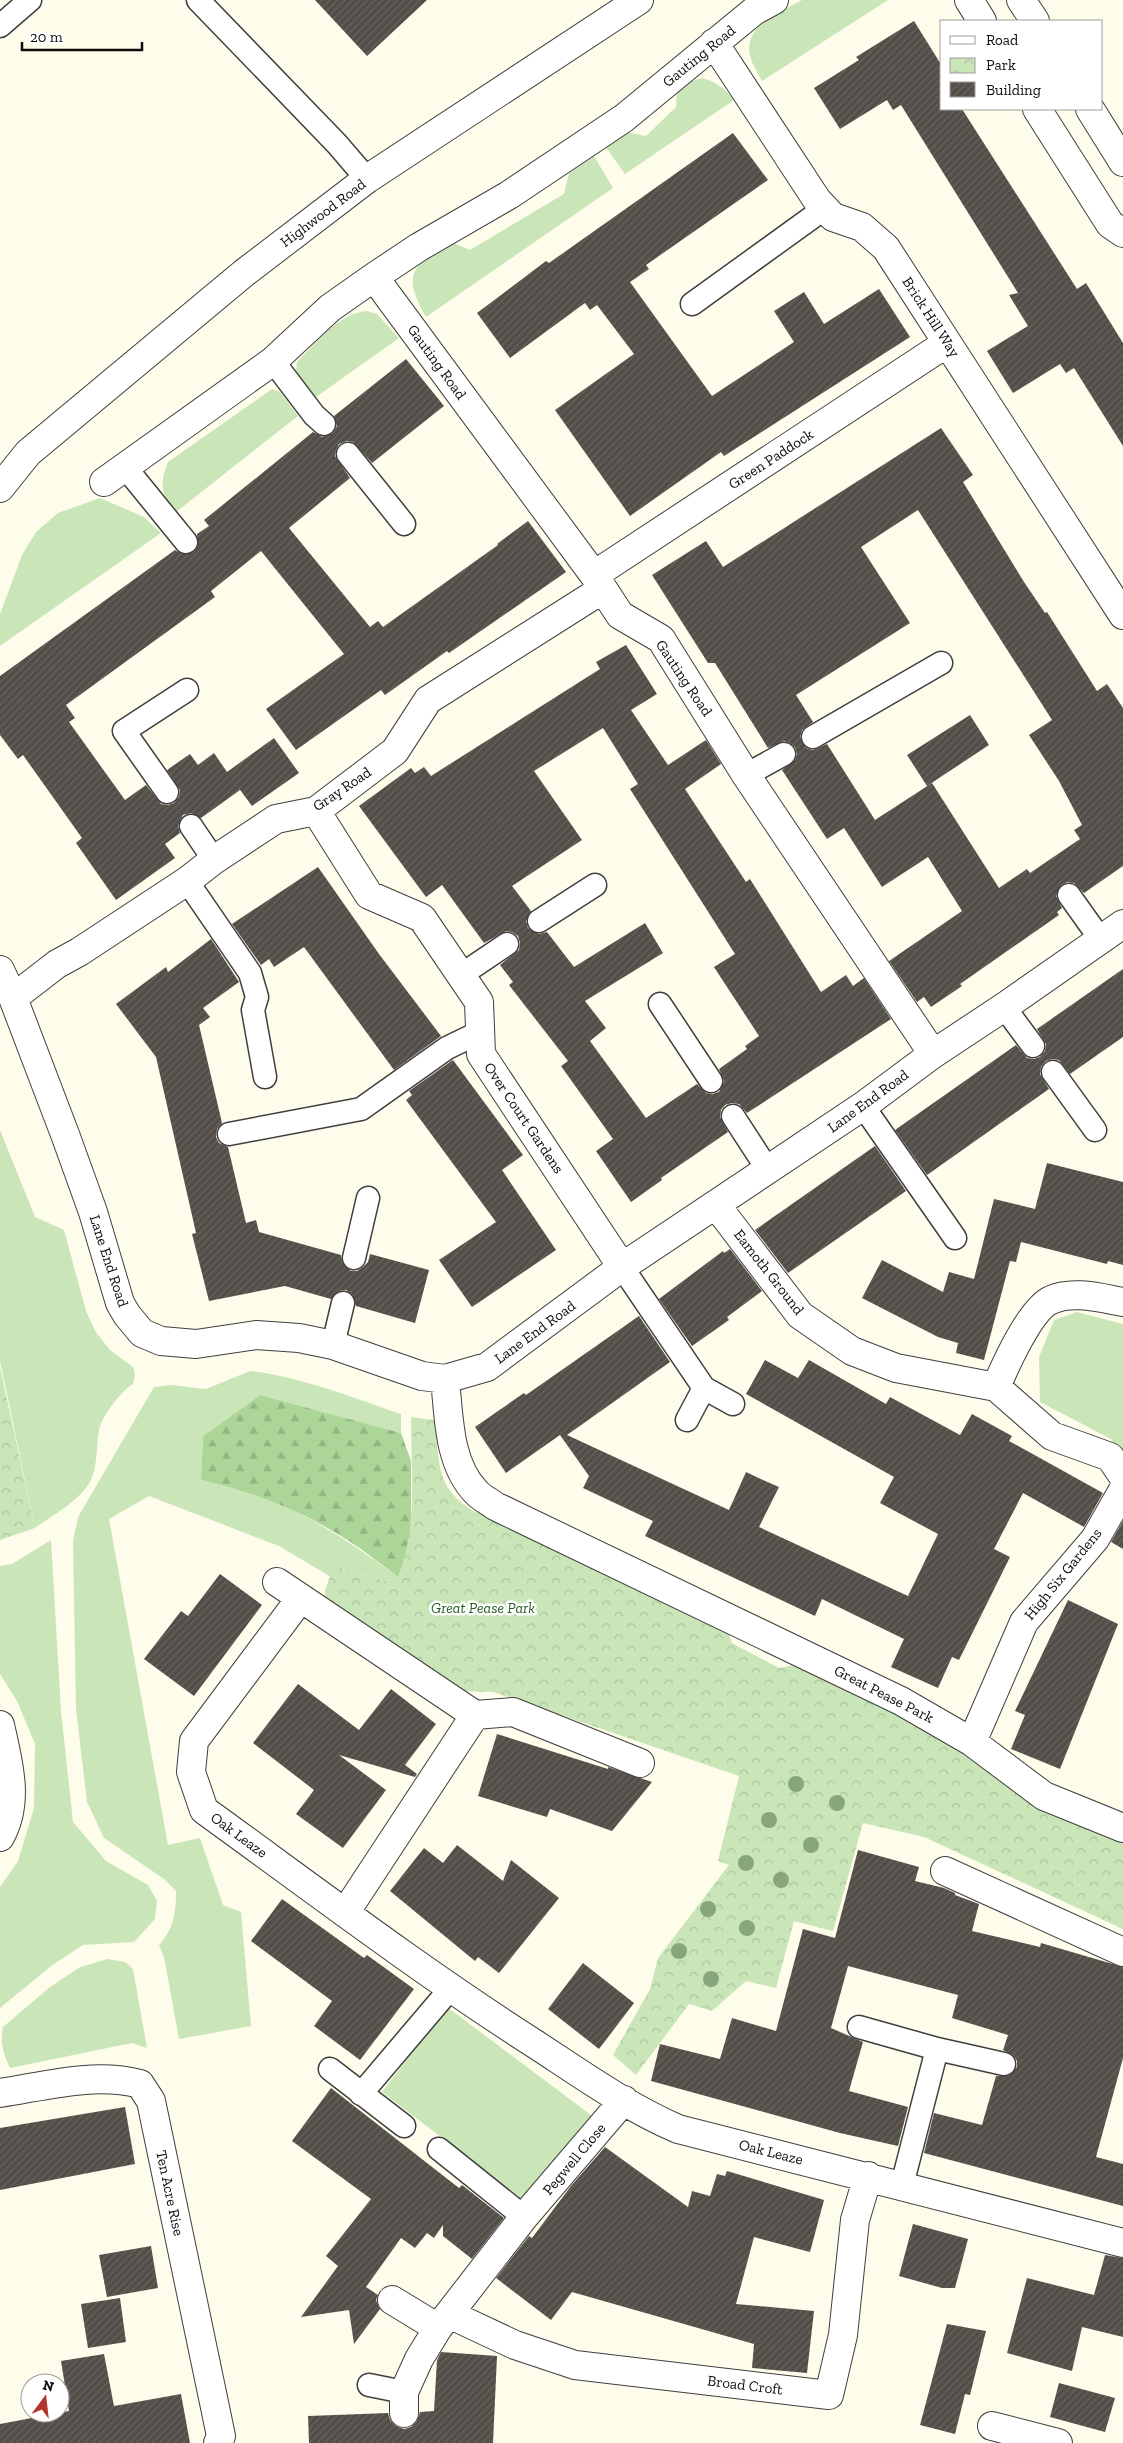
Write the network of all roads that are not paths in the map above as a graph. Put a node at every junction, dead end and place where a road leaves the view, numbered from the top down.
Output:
1 (30, 0) edge
2 (198, 0) edge
3 (639, 0) edge
4 (774, 0) edge
5 (969, 0) edge
6 (1021, 0) edge
7 (981, 20) edge
8 (1034, 20) edge
9 (0, 26) edge
10 (714, 43) junction
11 (1038, 110) edge
12 (1091, 110) edge
13 (1123, 162) edge
14 (367, 179) junction
15 (824, 208) junction
16 (1123, 233) edge
17 (374, 277) junction
18 (692, 304) dead end
19 (947, 343) junction
20 (274, 361) junction
21 (324, 424) dead end
22 (28, 453) junction
23 (348, 454) dead end
24 (0, 464) edge
25 (115, 474) joint
26 (0, 488) edge
27 (404, 524) dead end
28 (186, 542) dead end
29 (598, 582) junction
30 (1123, 615) edge
31 (941, 663) dead end
32 (187, 690) dead end
33 (813, 737) dead end
34 (784, 754) dead end
35 (746, 775) junction
36 (167, 792) dead end
37 (316, 811) junction
38 (191, 826) dead end
39 (214, 860) junction
40 (187, 881) junction
41 (595, 885) dead end
42 (1069, 895) dead end
43 (539, 921) dead end
44 (1123, 924) edge
45 (1101, 940) junction
46 (508, 944) dead end
47 (0, 970) edge
48 (461, 975) junction
49 (13, 998) junction
50 (660, 1004) dead end
51 (1004, 1007) junction
52 (480, 1032) junction
53 (1033, 1046) dead end
54 (932, 1054) junction
55 (1053, 1072) dead end
56 (265, 1077) dead end
57 (711, 1081) dead end
58 (863, 1106) junction
59 (733, 1116) dead end
60 (1095, 1130) dead end
61 (229, 1134) dead end
62 (768, 1170) junction
63 (368, 1198) dead end
64 (716, 1205) junction
65 (955, 1238) dead end
66 (354, 1258) dead end
67 (622, 1267) junction
68 (1123, 1302) edge
69 (343, 1303) dead end
70 (333, 1345) junction
71 (446, 1378) junction
72 (996, 1387) junction
73 (704, 1388) junction
74 (733, 1404) dead end
75 (687, 1420) dead end
76 (1123, 1476) edge
77 (1123, 1490) edge
78 (277, 1582) dead end
79 (300, 1599) junction
80 (475, 1715) junction
81 (0, 1725) edge
82 (972, 1742) junction
83 (640, 1763) dead end
84 (1123, 1828) edge
85 (0, 1837) edge
86 (944, 1872) dead end
87 (345, 1913) junction
88 (1123, 1952) edge
89 (450, 1989) junction
90 (859, 2027) dead end
91 (937, 2049) junction
92 (1004, 2064) dead end
93 (330, 2069) dead end
94 (0, 2093) edge
95 (361, 2094) junction
96 (624, 2100) junction
97 (404, 2126) dead end
98 (439, 2149) dead end
99 (868, 2176) junction
100 (902, 2185) junction
101 (524, 2217) junction
102 (1123, 2243) edge
103 (392, 2300) dead end
104 (444, 2321) junction
105 (369, 2385) dead end
106 (404, 2403) joint
107 (992, 2426) dead end
108 (218, 2443) edge
109 (1058, 2443) edge

1 - 9 lane
2 - 14 lane
3 - 14 street, Highwood Road
4 - 10 street, Gauting Road
5 - 7 street
6 - 8 street
10 - 15 street, Brick Hill Way
10 - 17 street, Gauting Road
11 - 16 street
12 - 13 street
14 - 22 street, Highwood Road
15 - 18 lane
15 - 19 street, Brick Hill Way
17 - 20 street, Gauting Road
17 - 29 street, Gauting Road
19 - 29 street, Green Paddock
19 - 30 street, Brick Hill Way
20 - 21 lane
20 - 25 street, Gauting Road
22 - 24 street, Highwood Road
22 - 26 street, Highwood Road
23 - 27 lane
25 - 28 lane
29 - 35 street, Gauting Road
29 - 37 street, Gray Road
31 - 33 lane
32 - 36 lane
34 - 35 lane
35 - 54 street, Gauting Road
37 - 39 street, Gray Road
37 - 48 street, Over Court Gardens
38 - 39 lane
39 - 40 street, Gray Road
40 - 49 street, Gray Road
40 - 56 lane
41 - 43 lane
42 - 45 lane
44 - 45 street, Lane End Road
45 - 51 street, Lane End Road
46 - 48 lane
47 - 49 street, Lane End Road
48 - 52 street, Over Court Gardens
49 - 70 street, Lane End Road
50 - 57 lane
51 - 53 lane
51 - 54 street, Lane End Road
52 - 61 lane
52 - 67 street, Over Court Gardens
54 - 58 street, Lane End Road
55 - 60 lane
58 - 62 street, Lane End Road
58 - 65 lane
59 - 62 lane
62 - 64 street, Lane End Road
63 - 66 lane
64 - 67 street, Lane End Road
64 - 72 street, Eamoth Ground
67 - 71 street, Lane End Road
67 - 73 lane
68 - 72 street
69 - 70 lane
70 - 71 street, Lane End Road
71 - 82 street, Great Pease Park
72 - 76 street
73 - 74 lane
73 - 75 lane
77 - 82 street, High Six Gardens
78 - 79 street
79 - 80 street
79 - 87 street, Oak Leaze
80 - 83 street
80 - 87 street
81 - 85 street
82 - 84 street, Great Pease Park
86 - 88 street
87 - 89 street, Oak Leaze
89 - 95 lane
89 - 96 street, Oak Leaze
90 - 91 lane
91 - 92 lane
91 - 100 lane
93 - 95 lane
94 - 108 street, Ten Acre Rise
95 - 97 lane
96 - 99 street, Oak Leaze
96 - 101 street, Pegwell Close
98 - 101 lane
99 - 100 street, Oak Leaze
99 - 104 street, Broad Croft
100 - 102 street, Oak Leaze
101 - 104 street, Pegwell Close
103 - 104 street
104 - 106 street, Pegwell Close
105 - 106 lane
107 - 109 street

